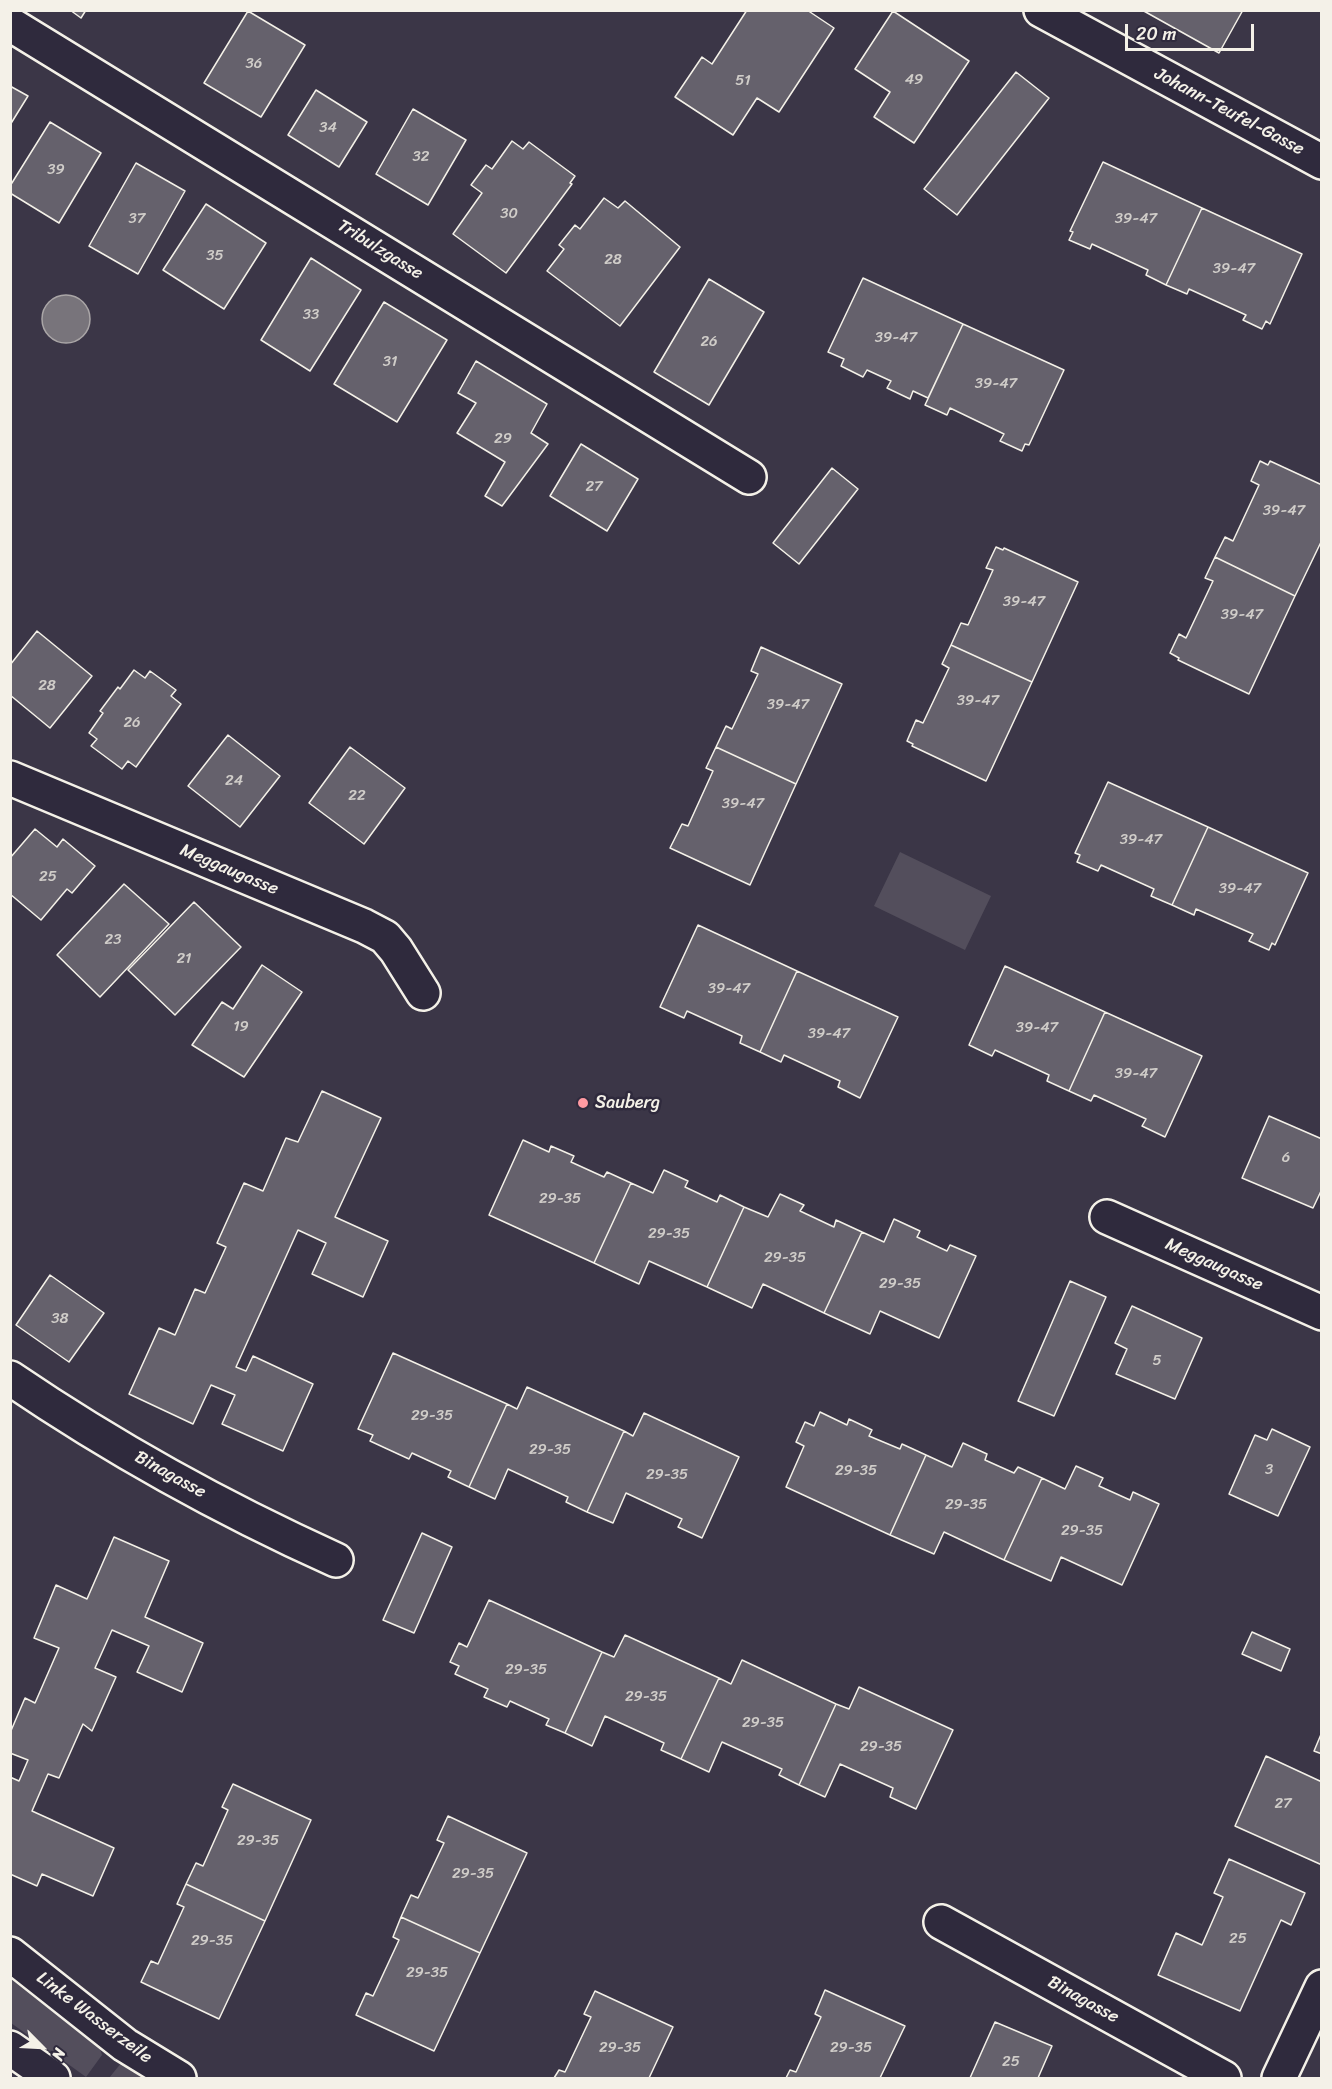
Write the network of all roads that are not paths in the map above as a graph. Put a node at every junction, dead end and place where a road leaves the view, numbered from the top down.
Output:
1 (1041, 10) edge
2 (10, 24) edge
3 (1322, 162) edge
4 (749, 477) dead end
5 (10, 778) edge
6 (423, 993) dead end
7 (1107, 1217) dead end
8 (1322, 1313) edge
9 (10, 1378) edge
10 (336, 1560) dead end
11 (941, 1922) dead end
12 (10, 1954) edge
13 (1322, 1987) edge
14 (10, 2048) edge
15 (53, 2079) edge
16 (179, 2079) edge
17 (1224, 2079) edge
18 (1279, 2079) edge

1 - 3 street, Johann-Teufel-Gasse
2 - 4 street, Tribulzgasse
5 - 6 street, Meggaugasse
7 - 8 street, Meggaugasse
9 - 10 street, Binagasse
11 - 17 street, Binagasse
12 - 16 street, Linke Wasserzeile
13 - 18 street
14 - 15 street

